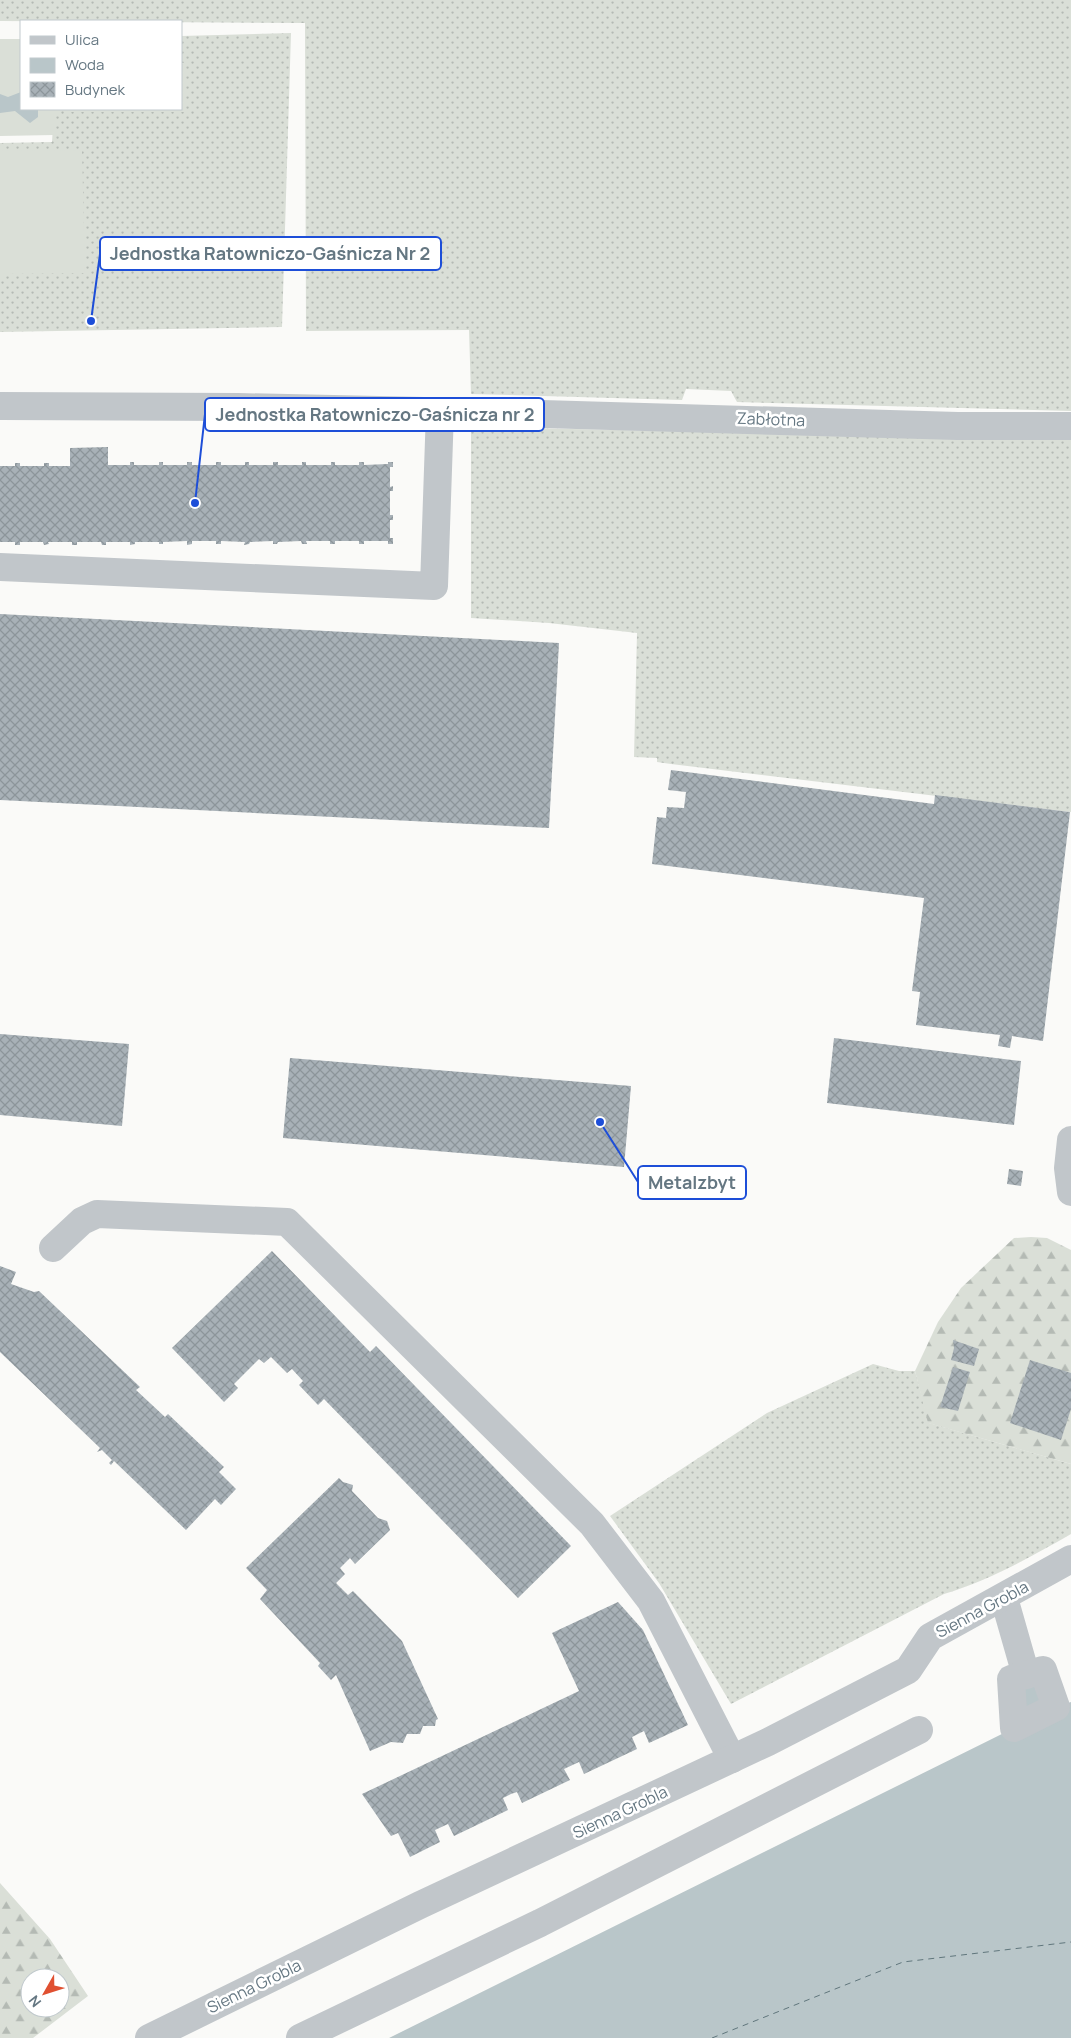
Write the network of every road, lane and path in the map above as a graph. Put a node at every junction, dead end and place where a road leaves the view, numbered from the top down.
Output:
1 (0, 406) edge
2 (440, 411) junction
3 (1071, 426) edge
4 (0, 567) edge
5 (1071, 1140) edge
6 (1071, 1192) edge
7 (53, 1248) dead end
8 (1071, 1559) edge
9 (1004, 1598) junction
10 (1026, 1675) dead end
11 (919, 1730) dead end
12 (732, 1759) junction
13 (149, 2038) edge
14 (300, 2038) edge

1 - 2 street, Zabłotna
2 - 3 street, Zabłotna
2 - 4 street
5 - 6 street
7 - 12 street
8 - 9 street, Sienna Grobla
9 - 10 street
9 - 12 street, Sienna Grobla
11 - 14 street
12 - 13 street, Sienna Grobla

